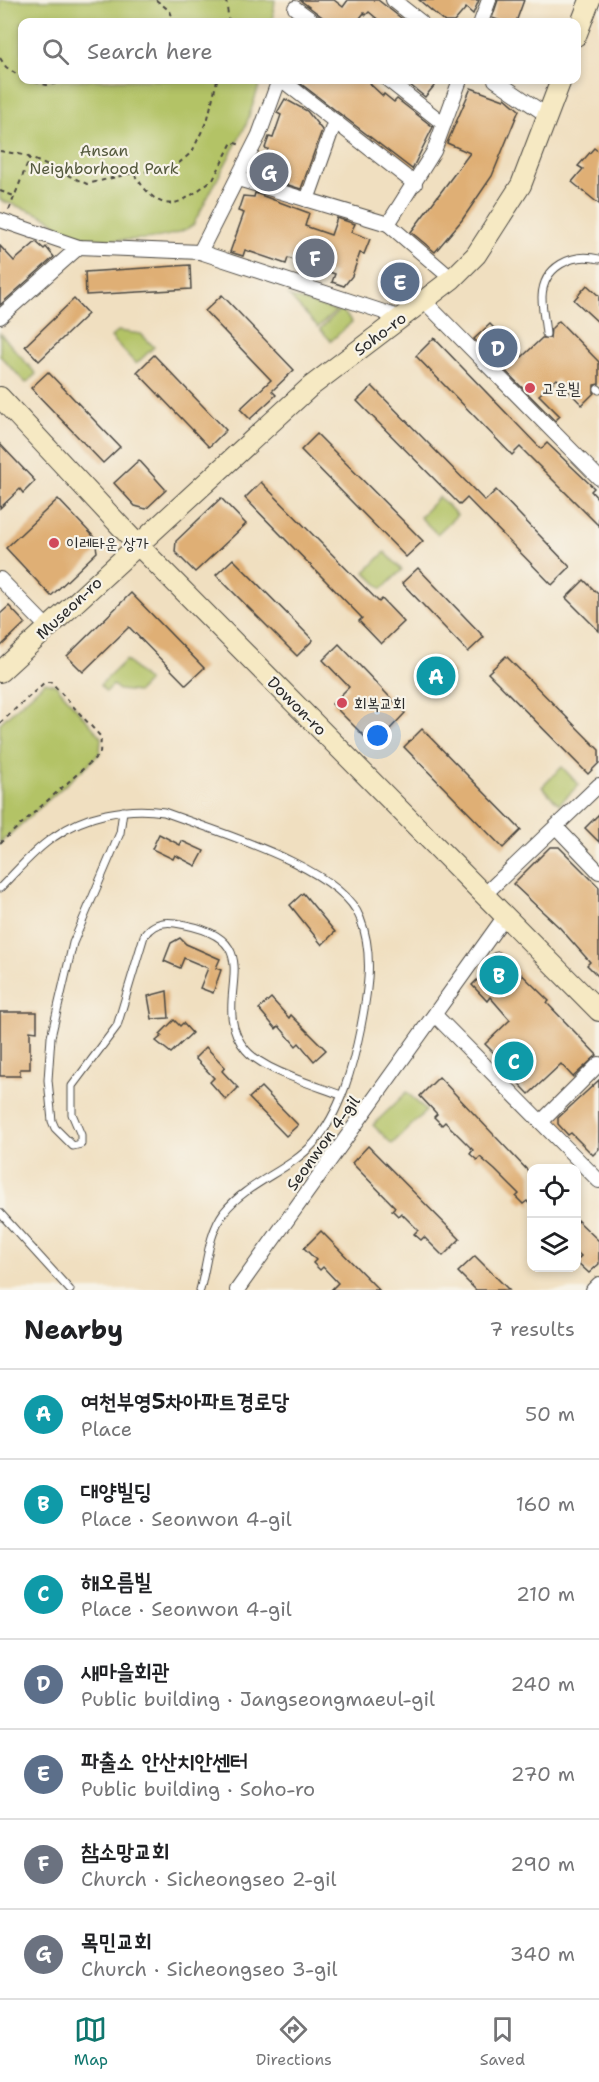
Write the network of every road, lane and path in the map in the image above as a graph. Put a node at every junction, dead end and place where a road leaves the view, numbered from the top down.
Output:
1 (156, 0) edge
2 (226, 0) edge
3 (393, 0) edge
4 (489, 0) edge
5 (590, 0) edge
6 (296, 4) edge
7 (173, 18) edge
8 (228, 18) edge
9 (311, 18) edge
10 (416, 18) edge
11 (482, 18) edge
12 (581, 23) edge
13 (0, 58) edge
14 (18, 75) edge
15 (216, 84) edge
16 (279, 84) edge
17 (285, 84) edge
18 (393, 84) edge
19 (459, 84) edge
20 (501, 84) edge
21 (560, 84) edge
22 (548, 116) junction
23 (335, 121) junction
24 (444, 124) junction
25 (236, 143) dead end
26 (0, 151) edge
27 (30, 157) junction
28 (133, 172) junction
29 (238, 179) junction
30 (415, 184) junction
31 (0, 191) edge
32 (14, 196) junction
33 (307, 200) junction
34 (9, 209) dead end
35 (0, 220) edge
36 (388, 224) junction
37 (79, 247) junction
38 (200, 252) junction
39 (599, 260) edge
40 (452, 279) junction
41 (424, 301) junction
42 (0, 317) edge
43 (402, 318) junction
44 (546, 334) dead end
45 (0, 398) edge
46 (599, 478) edge
47 (138, 544) junction
48 (2, 586) edge
49 (48, 628) junction
50 (0, 672) edge
51 (0, 723) edge
52 (599, 785) edge
53 (123, 811) junction
54 (556, 827) junction
55 (0, 843) edge
56 (599, 872) edge
57 (0, 888) edge
58 (484, 895) junction
59 (504, 916) junction
60 (599, 1011) edge
61 (435, 1015) junction
62 (599, 1064) edge
63 (341, 1095) junction
64 (541, 1122) junction
65 (599, 1181) edge
66 (0, 1213) edge
67 (599, 1284) edge
68 (70, 1290) edge
69 (200, 1290) edge
70 (237, 1290) edge
71 (593, 1290) edge

1 - 7 path
2 - 8 path
3 - 10 street
4 - 11 street
5 - 12 street
6 - 9 street
13 - 14 path
15 - 28 path
16 - 29 street
17 - 23 street
18 - 24 street
19 - 24 street
20 - 22 street
21 - 22 street, Soho-ro
22 - 40 street, Soho-ro
23 - 30 street
23 - 33 street
24 - 30 street
25 - 28 path
26 - 27 path
27 - 28 path
27 - 32 path
29 - 33 street
29 - 38 street
30 - 36 street
31 - 32 path
32 - 34 path
33 - 36 street
35 - 37 street
36 - 40 street
37 - 38 street
37 - 42 street
38 - 43 street
39 - 44 lane
40 - 41 street, Soho-ro
41 - 43 street, Soho-ro
41 - 46 street
43 - 47 street, Soho-ro
45 - 47 street, Dowon-ro
47 - 49 street, Museon-ro
47 - 58 street, Dowon-ro
48 - 49 street
49 - 50 street, Museon-ro
51 - 55 path
52 - 54 street
53 - 57 lane
53 - 63 lane
53 - 63 lane
54 - 56 street
54 - 58 street
58 - 59 street, Dowon-ro
59 - 60 street, Dowon-ro
59 - 61 street, Seonwon 4-gil
61 - 64 street
61 - 70 street, Seonwon 4-gil
62 - 64 street
63 - 69 lane
64 - 65 street
66 - 68 lane
67 - 71 street

